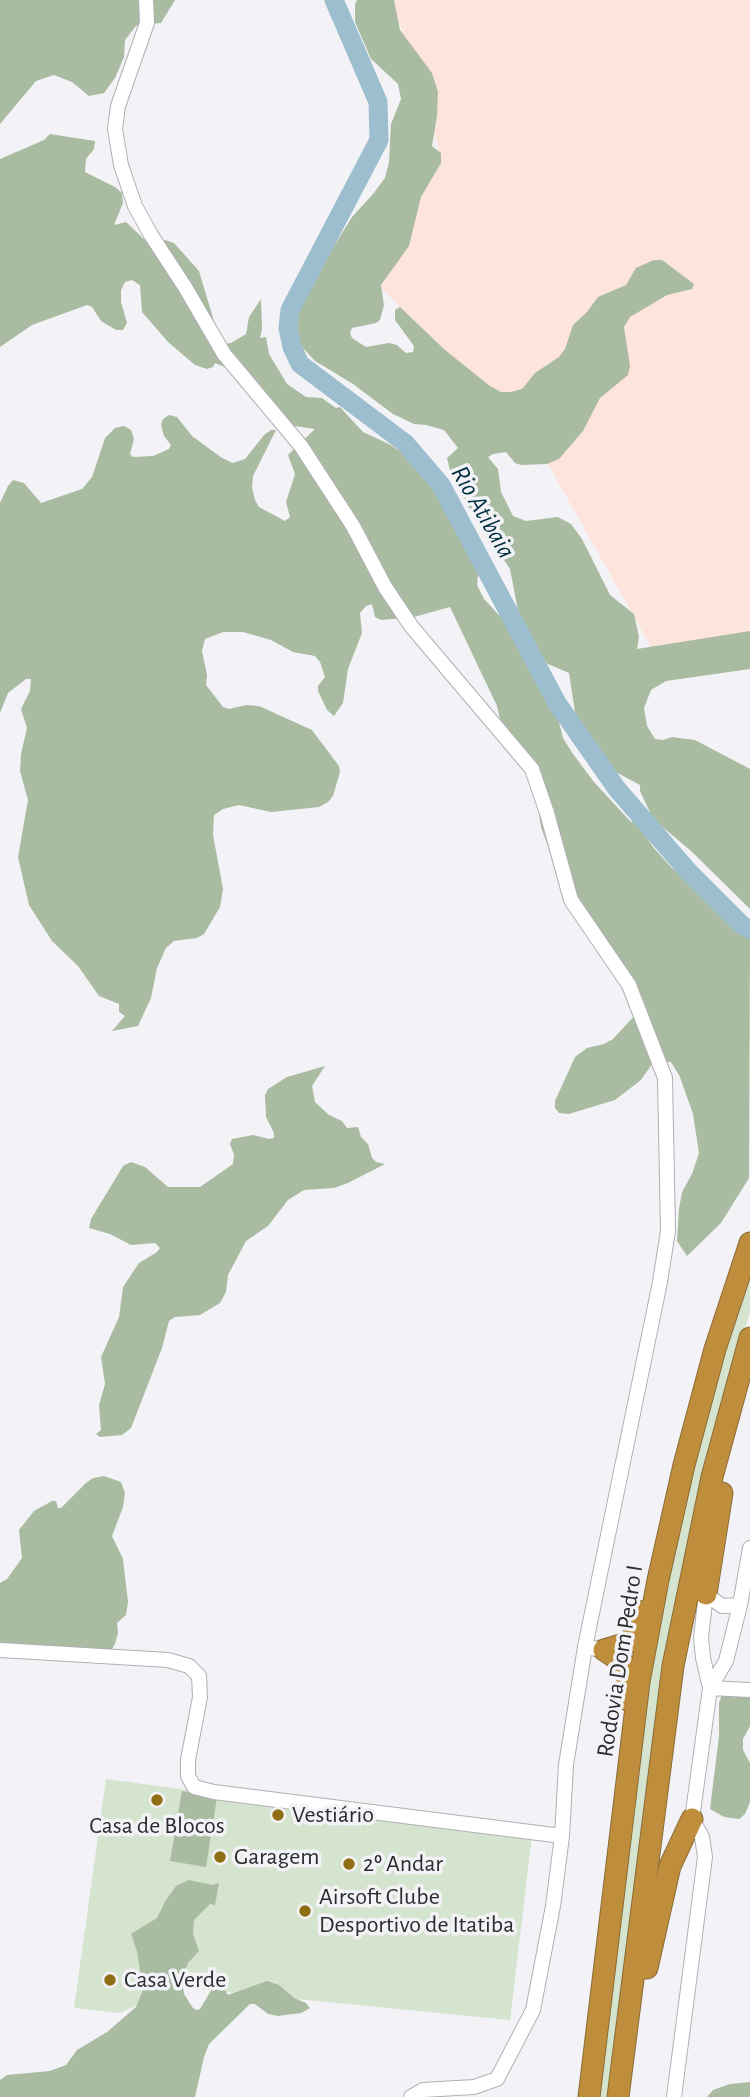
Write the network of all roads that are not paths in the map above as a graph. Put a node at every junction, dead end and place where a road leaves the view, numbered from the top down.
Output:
1 (146, 0) edge
2 (750, 1243) edge
3 (750, 1338) edge
4 (750, 1349) edge
5 (750, 1548) edge
6 (658, 1580) junction
7 (706, 1594) junction
8 (740, 1605) junction
9 (595, 1648) junction
10 (0, 1650) edge
11 (710, 1688) junction
12 (750, 1690) edge
13 (630, 1764) junction
14 (692, 1819) junction
15 (562, 1836) junction
16 (610, 1911) junction
17 (411, 2097) edge
18 (575, 2097) edge
19 (589, 2097) edge
20 (619, 2097) edge
21 (674, 2097) edge

1 - 9 street
2 - 6 highway, Rodovia Dom Pedro I
3 - 20 highway
4 - 7 highway
5 - 8 street
6 - 9 highway
6 - 13 highway, Rodovia Dom Pedro I
7 - 8 street
7 - 11 street
8 - 11 street
9 - 13 highway
9 - 15 street
10 - 15 street
11 - 12 street
11 - 14 street
13 - 16 highway, Rodovia Dom Pedro I
14 - 20 highway
14 - 21 street
15 - 17 street
16 - 18 highway
16 - 19 highway, Rodovia Dom Pedro I

